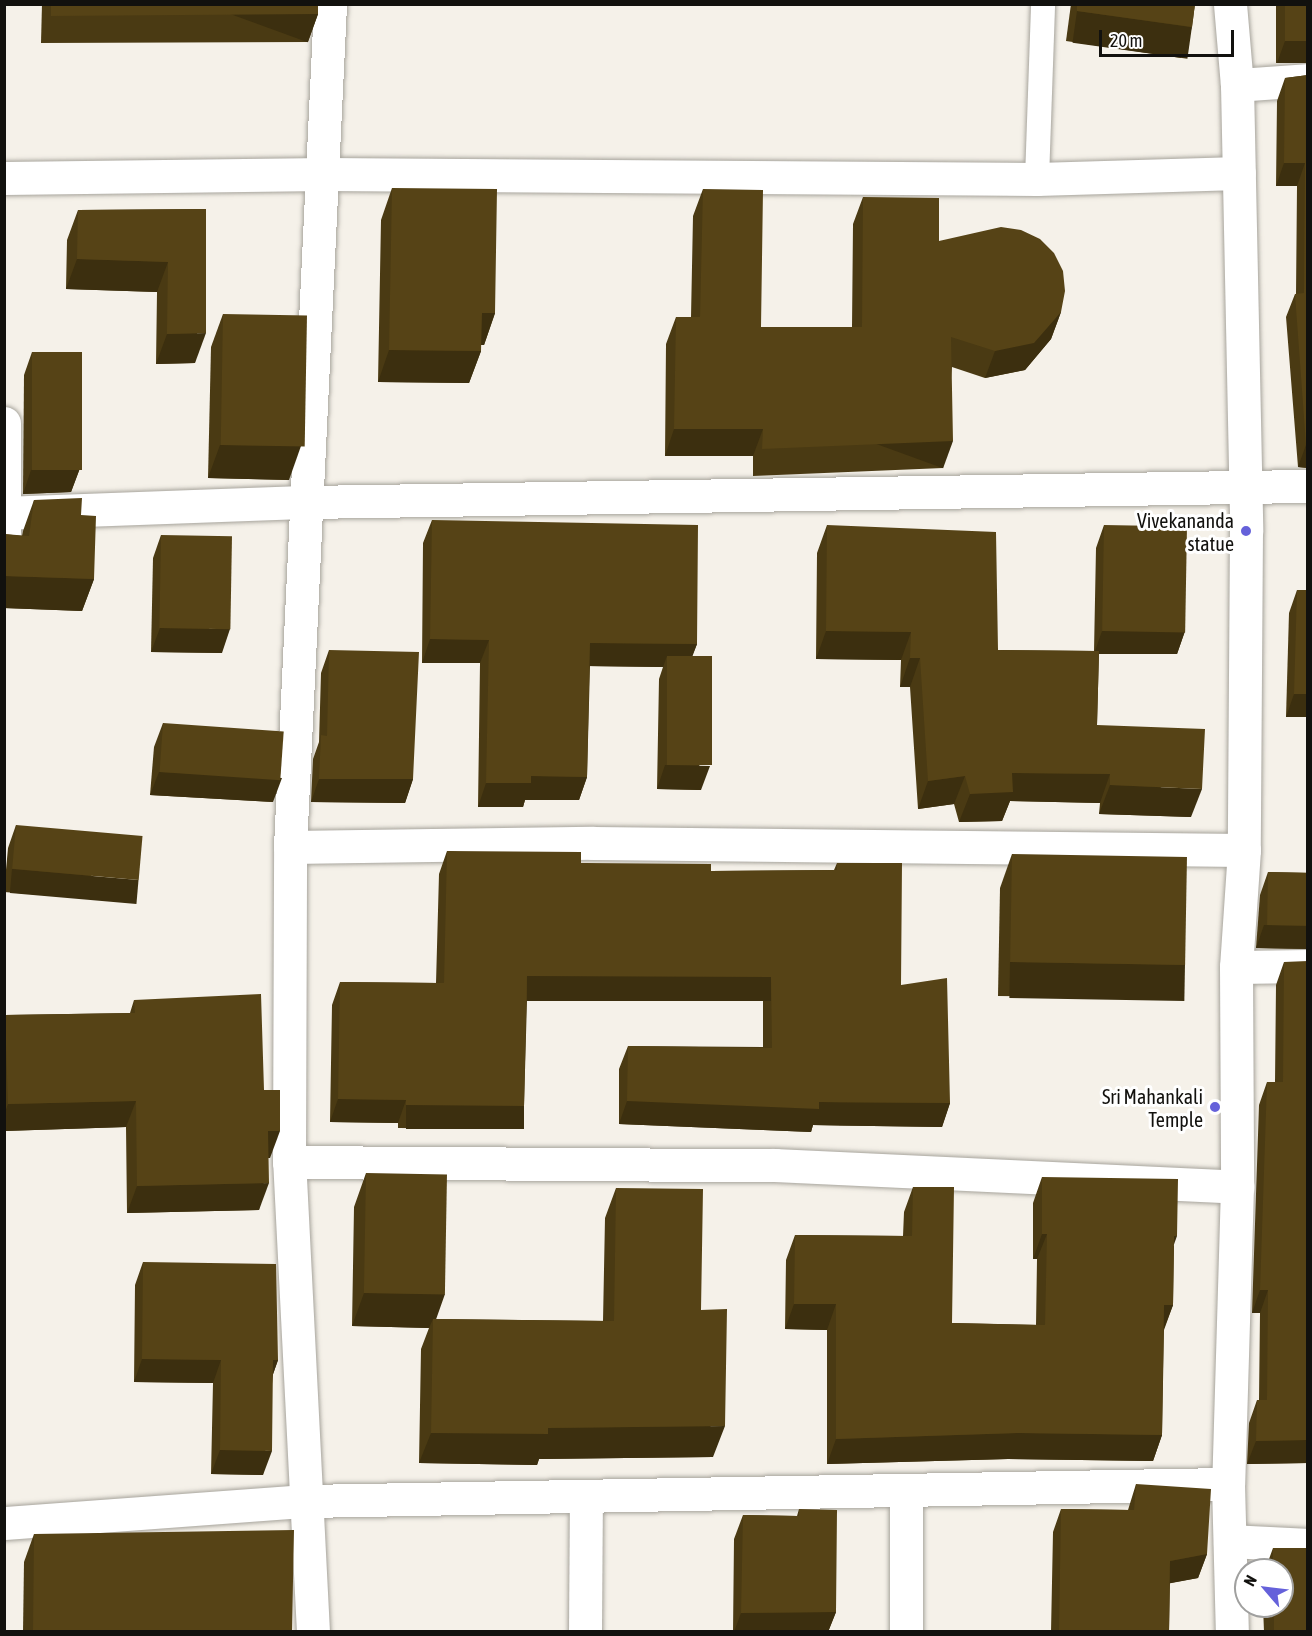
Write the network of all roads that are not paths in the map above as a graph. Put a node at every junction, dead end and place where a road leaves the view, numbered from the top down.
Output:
1 (330, 4) edge
2 (1043, 4) edge
3 (1230, 4) edge
4 (1308, 80) edge
5 (1237, 85) junction
6 (1239, 173) junction
7 (325, 174) junction
8 (4, 178) edge
9 (1037, 179) junction
10 (4, 423) edge
11 (1308, 486) edge
12 (1245, 490) junction
13 (307, 502) junction
14 (5, 522) edge
15 (290, 847) junction
16 (1244, 850) junction
17 (1308, 966) edge
18 (1236, 967) junction
19 (289, 1162) junction
20 (1237, 1187) junction
21 (1228, 1484) junction
22 (906, 1492) junction
23 (586, 1498) junction
24 (306, 1501) junction
25 (4, 1523) edge
26 (1230, 1541) junction
27 (1308, 1545) edge
28 (313, 1632) edge
29 (585, 1632) edge
30 (906, 1632) edge
31 (1232, 1632) edge

1 - 7 street
2 - 9 lane
3 - 5 street
4 - 5 street
5 - 6 street
6 - 9 street
6 - 12 street
7 - 8 street
7 - 9 street
7 - 13 street
10 - 14 street
11 - 12 street
12 - 13 street
12 - 16 street
13 - 14 street
13 - 15 street
15 - 16 street
15 - 19 street
16 - 18 street
17 - 18 street
18 - 20 street
19 - 20 street
19 - 24 street
20 - 21 street
21 - 22 street
21 - 26 street
22 - 23 street
22 - 30 street
23 - 24 street
23 - 29 street
24 - 25 street
24 - 28 street
26 - 27 street
26 - 31 street

